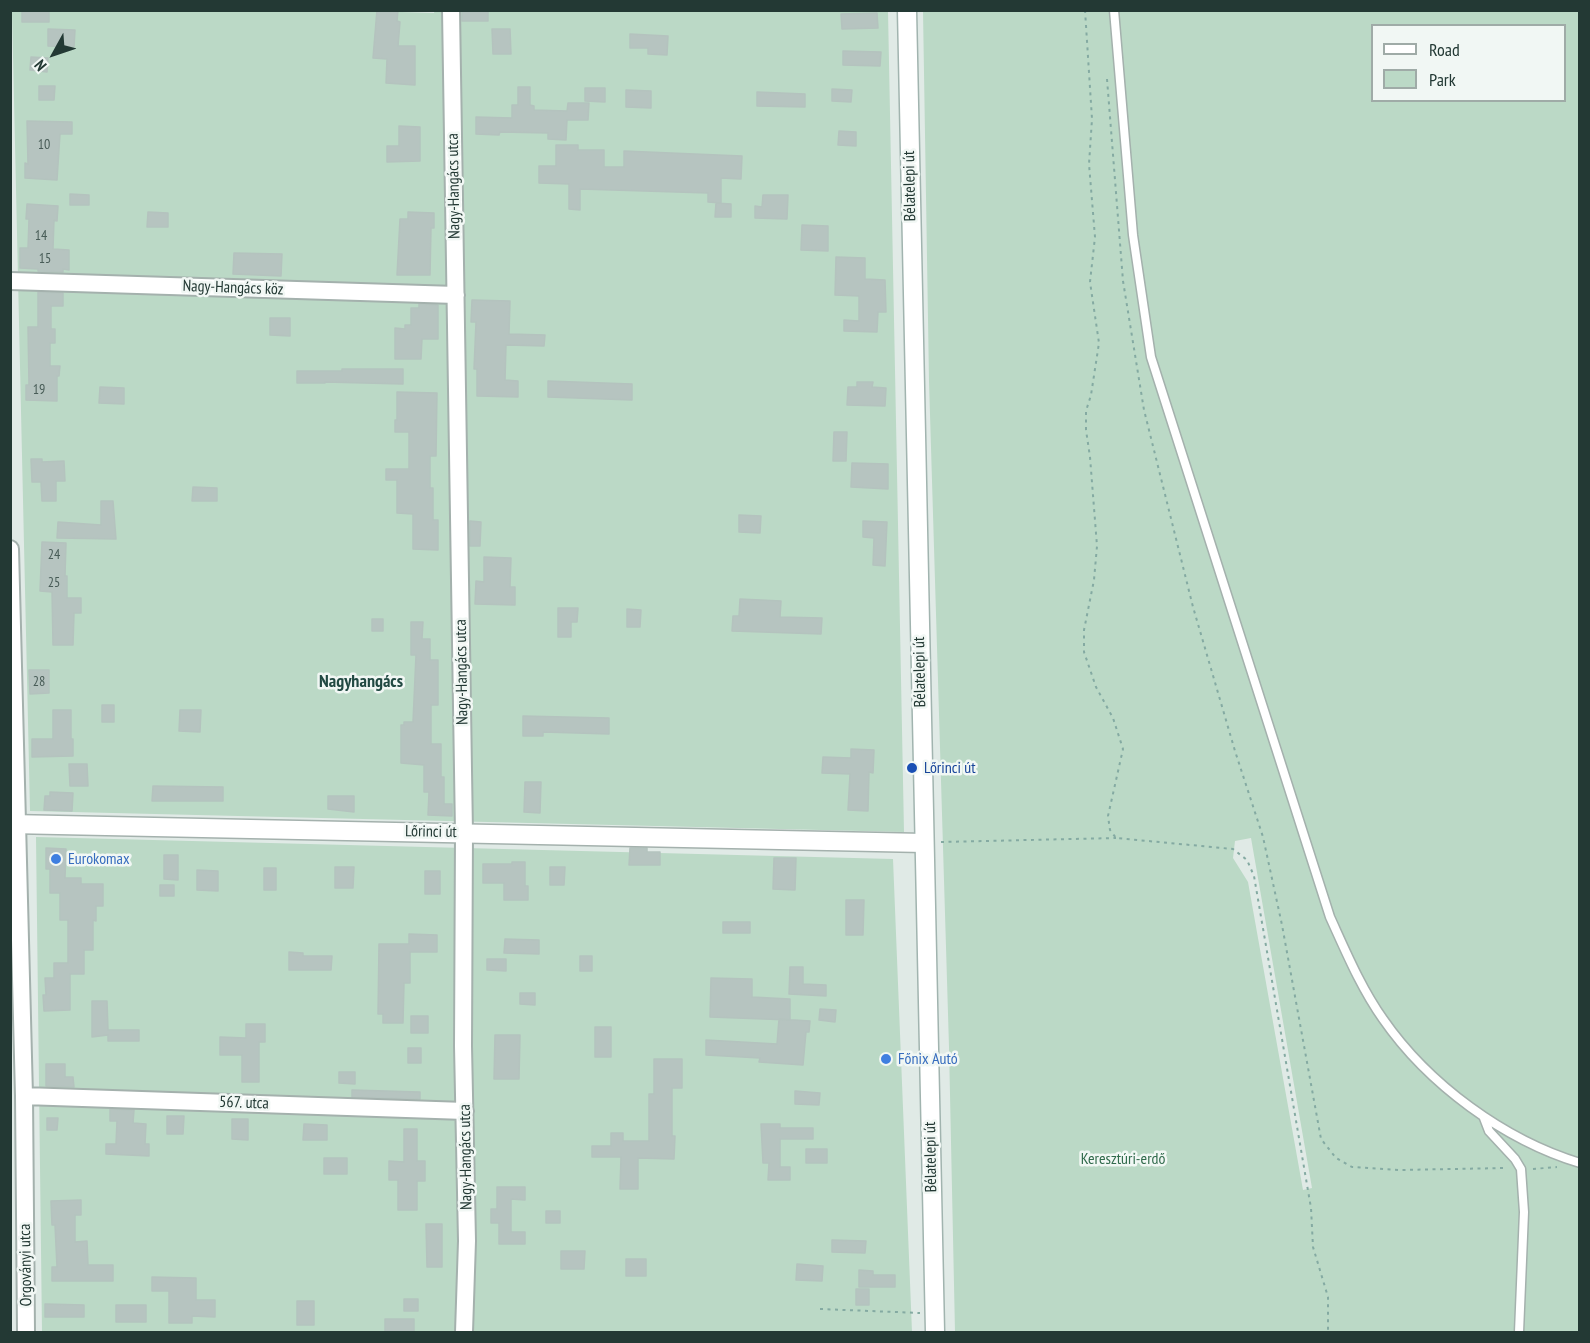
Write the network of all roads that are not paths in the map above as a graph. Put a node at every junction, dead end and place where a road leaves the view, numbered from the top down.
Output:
1 (451, 10) edge
2 (907, 10) edge
3 (1114, 10) edge
4 (10, 282) edge
5 (456, 295) junction
6 (10, 549) edge
7 (14, 824) edge
8 (464, 833) junction
9 (924, 843) junction
10 (24, 1096) junction
11 (465, 1111) junction
12 (1484, 1118) junction
13 (1577, 1162) edge
14 (26, 1332) edge
15 (464, 1332) edge
16 (935, 1332) edge
17 (1519, 1332) edge

1 - 5 street, Nagy-Hangács utca
2 - 9 main road, Bélatelepi út
3 - 12 lane
4 - 5 street, Nagy-Hangács köz
5 - 8 street, Nagy-Hangács utca
6 - 7 street, Orgoványi utca
7 - 8 main road, Lőrinci út
7 - 10 street, Orgoványi utca
8 - 9 main road, Lőrinci út
8 - 11 street, Nagy-Hangács utca
9 - 16 main road, Bélatelepi út
10 - 11 street, 567. utca
10 - 14 street, Orgoványi utca
11 - 15 street, Nagy-Hangács utca
12 - 13 lane
12 - 17 lane

